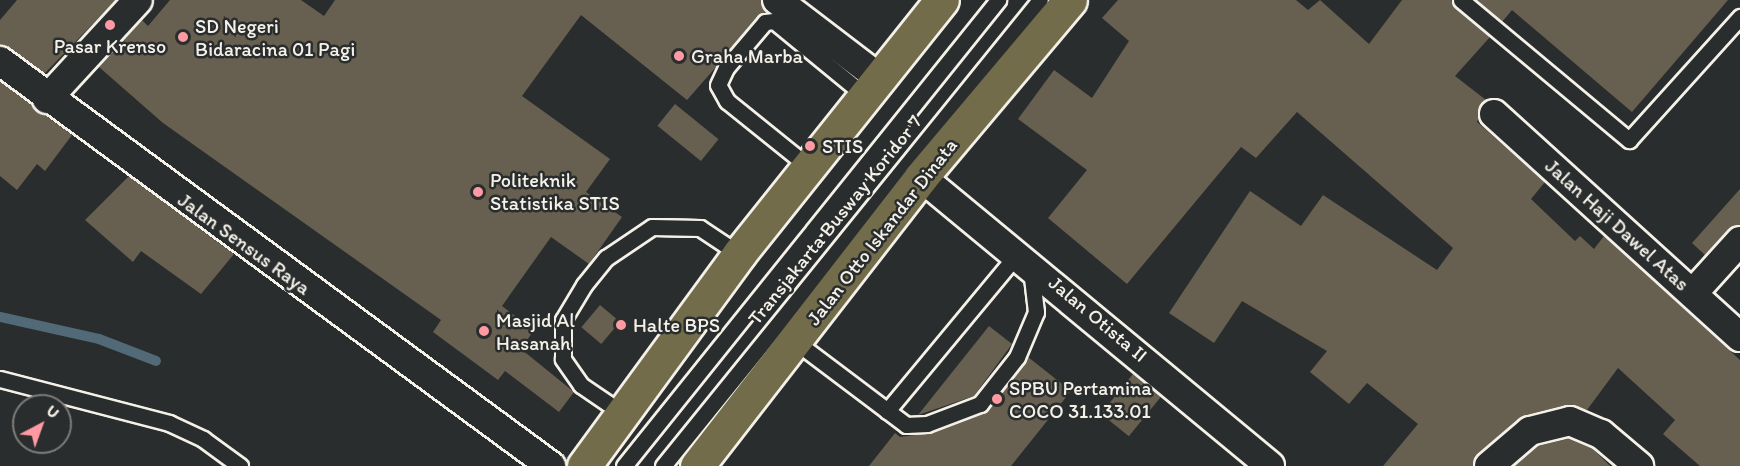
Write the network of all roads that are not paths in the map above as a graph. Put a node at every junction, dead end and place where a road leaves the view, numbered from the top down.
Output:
1 (138, 0) edge
2 (777, 0) edge
3 (942, 0) edge
4 (998, 0) edge
5 (1040, 0) edge
6 (1070, 0) edge
7 (1461, 0) edge
8 (1740, 16) edge
9 (0, 61) edge
10 (872, 86) junction
11 (47, 99) junction
12 (1494, 114) dead end
13 (808, 167) junction
14 (921, 177) junction
15 (1740, 241) edge
16 (739, 254) junction
17 (1024, 258) junction
18 (1693, 293) junction
19 (1740, 337) edge
20 (796, 342) junction
21 (0, 379) edge
22 (887, 411) junction
23 (622, 413) junction
24 (705, 463) edge
25 (240, 466) edge
26 (551, 466) edge
27 (584, 466) edge
28 (624, 466) edge
29 (663, 466) edge
30 (1270, 466) edge
31 (1489, 466) edge
32 (1639, 466) edge

1 - 11 street
2 - 10 street
3 - 10 main road
4 - 28 lane, Transjakarta Busway Koridor 7
5 - 29 lane, Transjakarta Busway Koridor 7
6 - 14 main road, Jalan Otto Iskandar Dinata
7 - 8 lane
9 - 11 street, Jalan Sensus Raya
10 - 13 main road
10 - 13 lane
11 - 26 street, Jalan Sensus Raya
12 - 18 street, Jalan Haji Dawel Atas
13 - 16 main road
14 - 17 street, Jalan Otista II
14 - 20 main road, Jalan Otto Iskandar Dinata
15 - 18 street
16 - 23 main road
16 - 23 lane
17 - 22 lane
17 - 22 lane
17 - 30 street, Jalan Otista II
18 - 19 street, Jalan Haji Dawel Atas
20 - 22 lane
20 - 24 main road, Jalan Otto Iskandar Dinata
21 - 25 lane
23 - 27 main road
31 - 32 street

